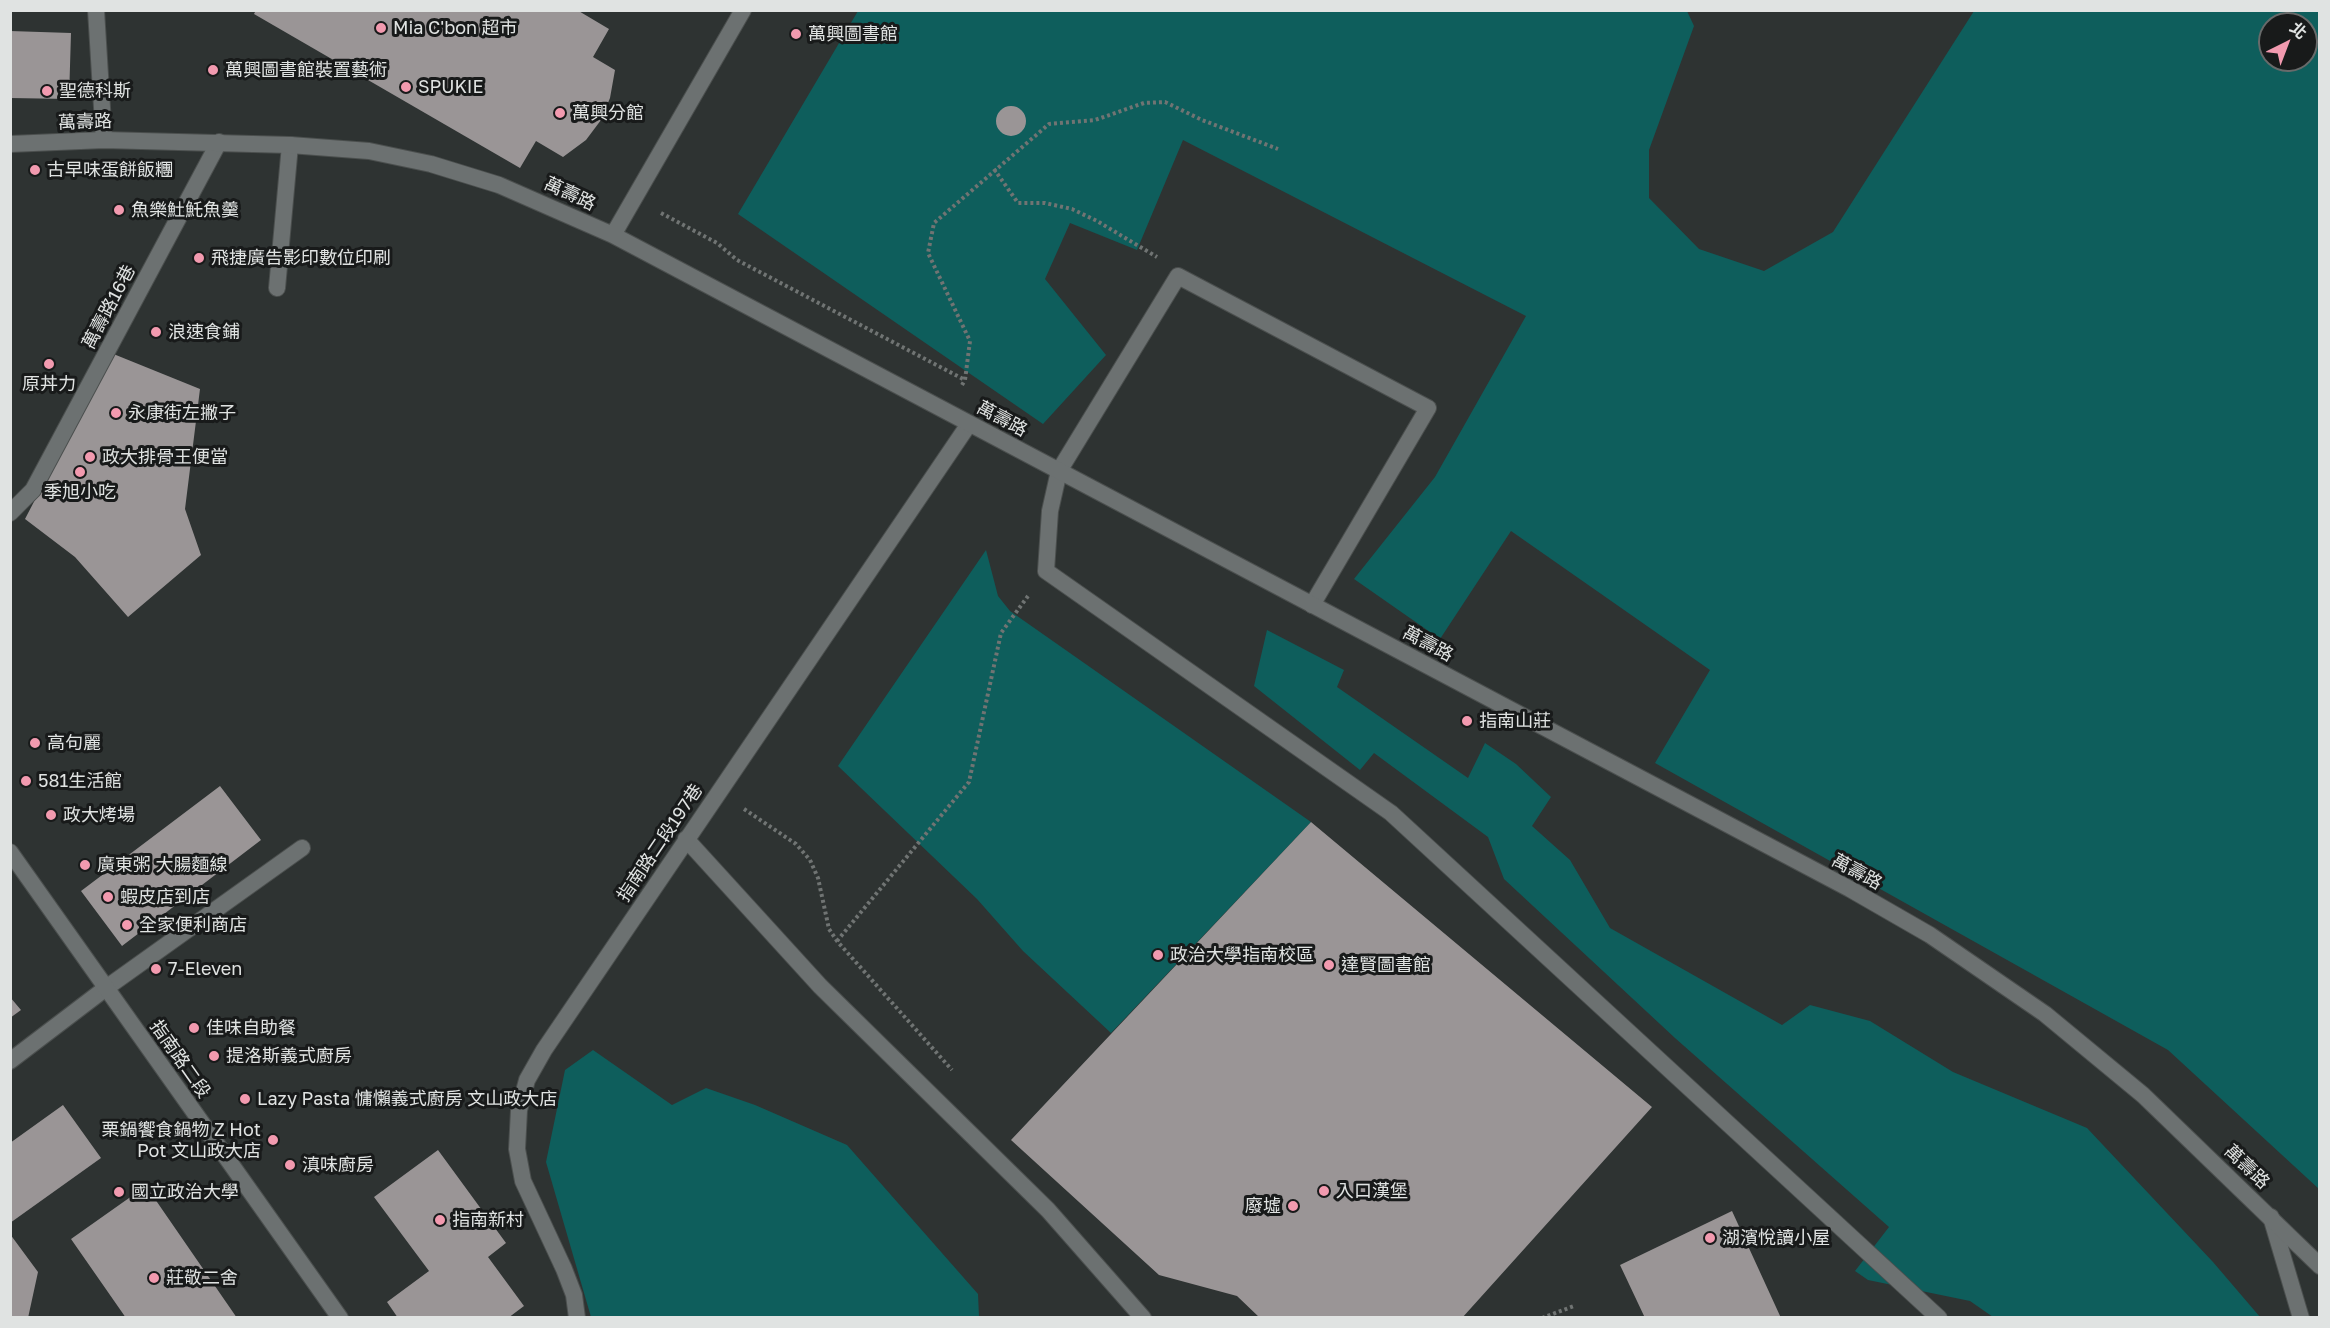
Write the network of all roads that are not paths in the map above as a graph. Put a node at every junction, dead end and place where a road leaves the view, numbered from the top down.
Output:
1 (96, 10) edge
2 (743, 10) edge
3 (104, 140) junction
4 (219, 142) junction
5 (10, 144) edge
6 (290, 145) junction
7 (613, 236) junction
8 (277, 288) dead end
9 (969, 424) junction
10 (1059, 471) junction
11 (10, 513) edge
12 (1312, 604) junction
13 (686, 839) junction
14 (302, 848) dead end
15 (10, 852) edge
16 (106, 988) junction
17 (10, 1061) edge
18 (2271, 1217) junction
19 (2319, 1266) edge
20 (340, 1317) edge
21 (577, 1317) edge
22 (1143, 1317) edge
23 (1939, 1317) edge
24 (2301, 1317) edge

1 - 3 street
2 - 7 street
3 - 4 street, 萬壽路
3 - 5 street, 萬壽路
4 - 6 street, 萬壽路
4 - 11 street, 萬壽路16巷
6 - 7 street, 萬壽路
6 - 8 street
7 - 9 street, 萬壽路
9 - 10 street, 萬壽路
9 - 13 street, 指南路二段197巷
10 - 12 street, 萬壽路
10 - 12 street
10 - 23 street
12 - 18 street, 萬壽路
13 - 21 street, 指南路二段197巷
13 - 22 street
14 - 16 street
15 - 16 street, 指南路二段
16 - 17 street
16 - 20 street, 指南路二段
18 - 19 street, 萬壽路
18 - 24 street

